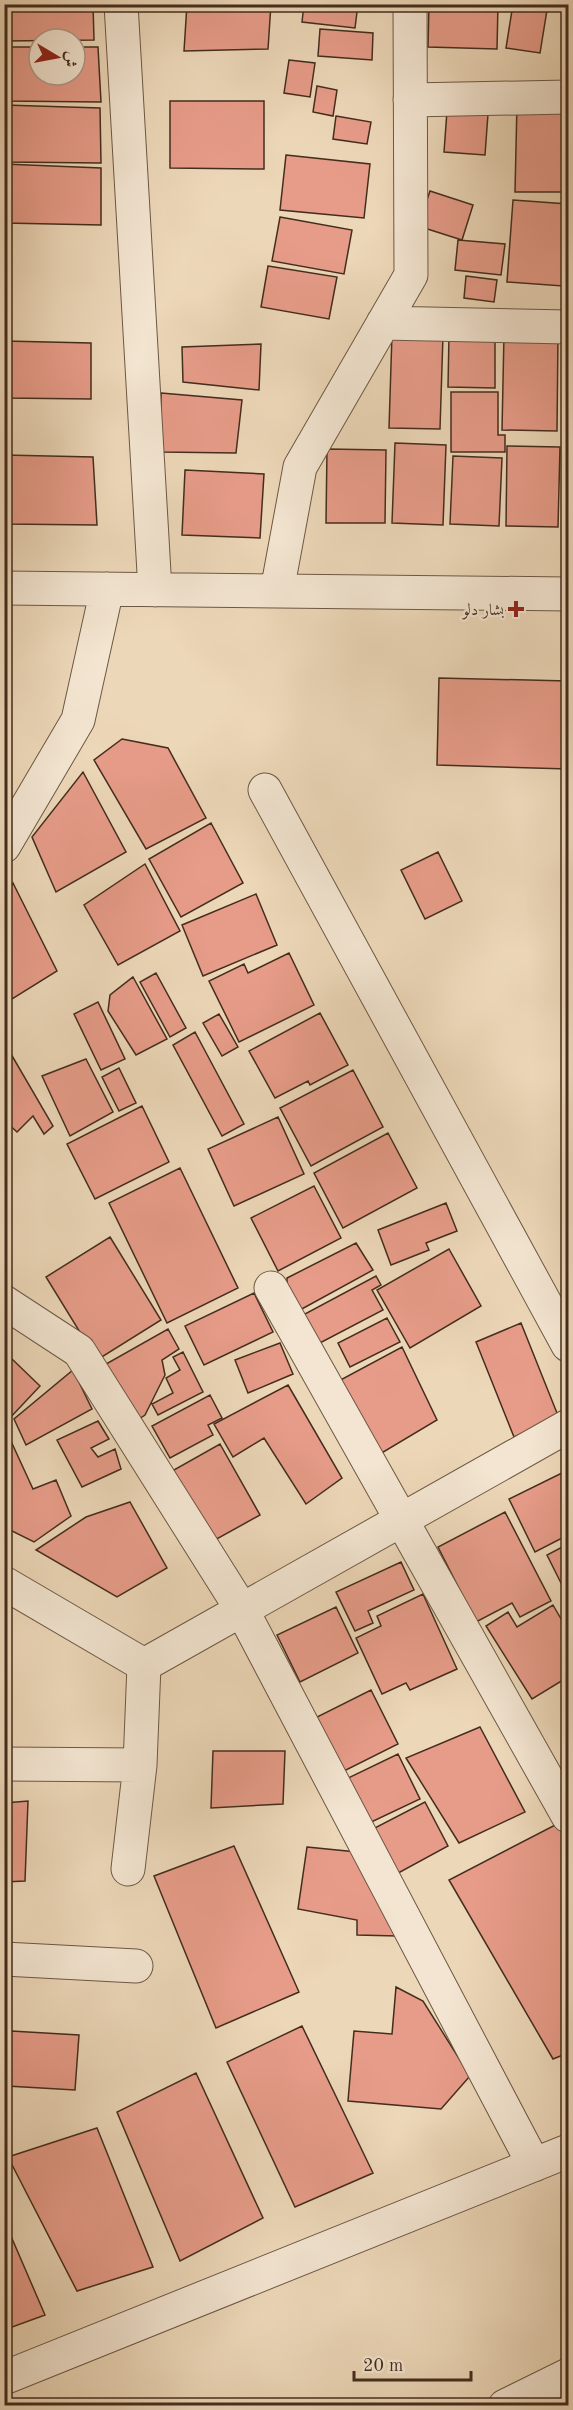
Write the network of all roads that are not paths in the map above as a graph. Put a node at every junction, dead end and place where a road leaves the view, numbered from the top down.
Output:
1 (121, 4) edge
2 (410, 4) edge
3 (568, 97) edge
4 (410, 100) junction
5 (383, 323) junction
6 (568, 327) edge
7 (4, 588) edge
8 (106, 589) junction
9 (155, 590) junction
10 (277, 591) junction
11 (568, 594) edge
12 (265, 790) dead end
13 (4, 846) edge
14 (271, 1288) dead end
15 (4, 1302) edge
16 (568, 1345) edge
17 (568, 1426) edge
18 (401, 1521) junction
19 (4, 1583) edge
20 (242, 1610) junction
21 (144, 1665) junction
22 (4, 1764) edge
23 (140, 1765) junction
24 (568, 1816) edge
25 (128, 1869) dead end
26 (4, 1959) edge
27 (136, 1966) dead end
28 (568, 2151) edge
29 (534, 2165) junction
30 (568, 2375) edge
31 (4, 2378) edge
32 (505, 2406) edge

1 - 9 street
2 - 4 street
3 - 4 street
4 - 5 street
5 - 6 street
5 - 10 street
7 - 8 street
8 - 9 street
8 - 13 street
9 - 10 street
10 - 11 street
12 - 16 street
14 - 18 street
15 - 20 street
17 - 18 street
18 - 20 street
18 - 24 street
19 - 21 street
20 - 21 street
20 - 29 street
21 - 23 street
22 - 23 street
23 - 25 street
26 - 27 street
28 - 29 street
29 - 31 street
30 - 32 street

